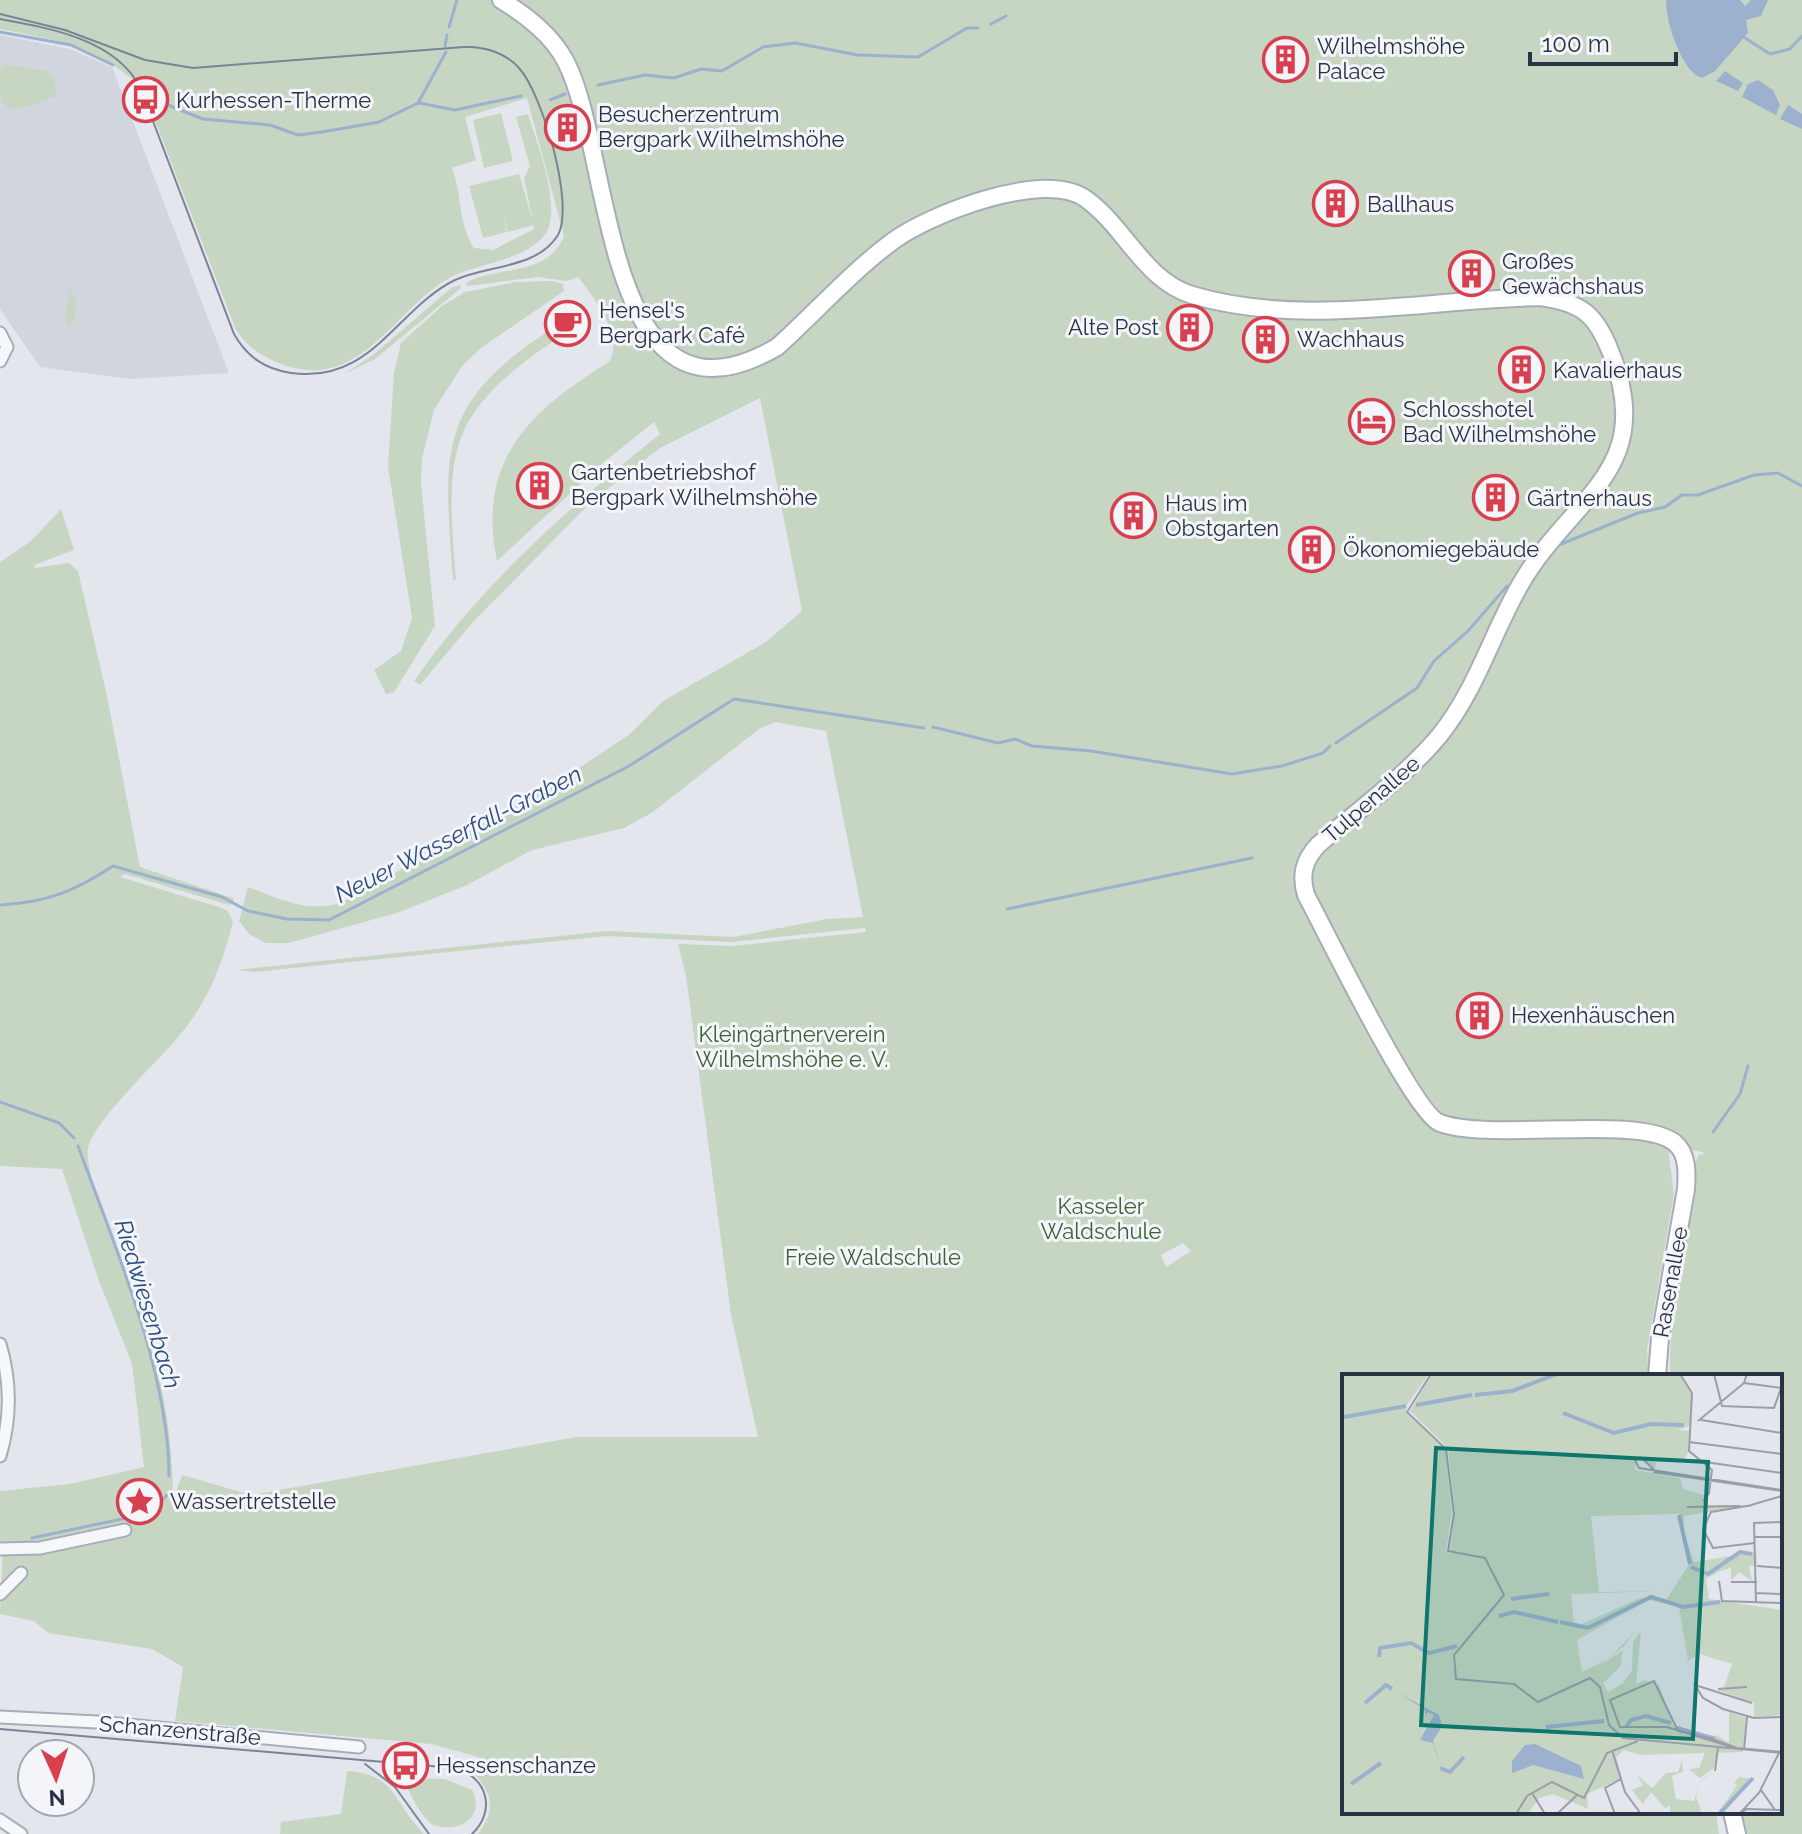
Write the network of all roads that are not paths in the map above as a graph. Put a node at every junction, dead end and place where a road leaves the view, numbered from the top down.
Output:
1 (501, 0) edge
2 (0, 333) edge
3 (2, 359) edge
4 (1686, 1189) joint
5 (0, 1344) edge
6 (1657, 1374) edge
7 (0, 1456) edge
8 (125, 1530) dead end
9 (0, 1549) edge
10 (21, 1573) dead end
11 (0, 1594) edge
12 (0, 1717) edge
13 (359, 1747) dead end
14 (1732, 1814) edge
15 (0, 1820) edge
16 (18, 1833) edge
17 (1737, 1834) edge

1 - 4 main road, Tulpenallee
2 - 3 street
4 - 6 main road, Rasenallee
5 - 7 street
8 - 9 street
10 - 11 street
12 - 13 street, Schanzenstraße
14 - 17 main road
15 - 16 street

